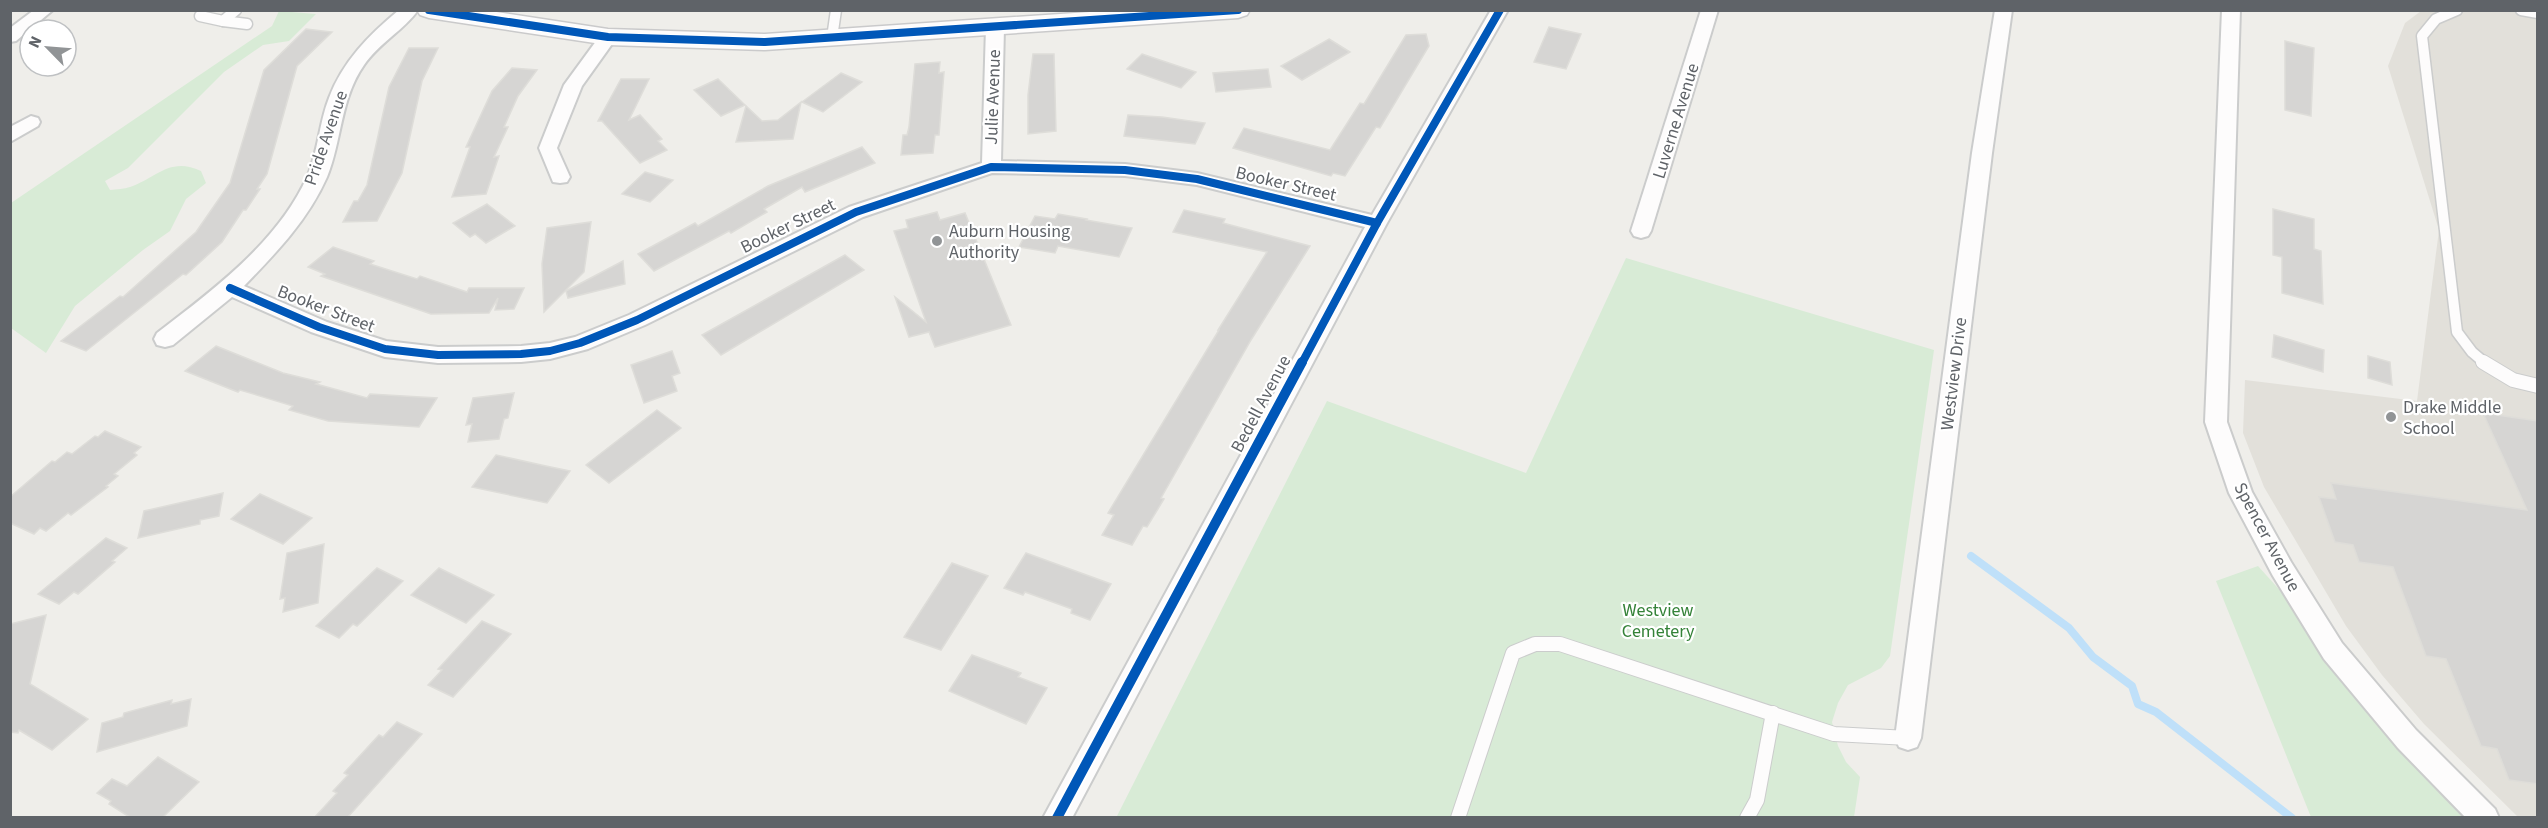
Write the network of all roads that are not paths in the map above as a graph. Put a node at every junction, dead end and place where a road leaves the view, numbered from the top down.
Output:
1 (45, 10) edge
2 (236, 10) edge
3 (410, 10) edge
4 (429, 10) edge
5 (836, 10) edge
6 (1238, 10) edge
7 (1500, 10) edge
8 (1710, 10) edge
9 (2004, 10) edge
10 (2231, 10) edge
11 (2457, 10) edge
12 (2522, 10) edge
13 (2538, 14) edge
14 (200, 16) dead end
15 (1097, 16) edge
16 (223, 21) junction
17 (247, 24) dead end
18 (995, 27) junction
19 (10, 37) edge
20 (608, 37) junction
21 (832, 38) junction
22 (31, 122) dead end
23 (10, 136) edge
24 (991, 167) junction
25 (560, 177) dead end
26 (1377, 223) junction
27 (1641, 231) dead end
28 (230, 288) junction
29 (165, 339) dead end
30 (2538, 386) edge
31 (1773, 713) junction
32 (1908, 738) joint
33 (1057, 818) edge
34 (1458, 818) edge
35 (1747, 818) edge
36 (2485, 818) edge

1 - 19 street
2 - 16 lane
3 - 28 street, Pride Avenue
4 - 20 street
5 - 21 lane
6 - 15 street
7 - 26 street, Bedell Avenue
8 - 27 street, Luverne Avenue
9 - 32 street, Westview Drive
10 - 36 street, Spencer Avenue
11 - 30 lane
12 - 13 lane
14 - 16 lane
15 - 18 street
16 - 17 lane
18 - 21 street
18 - 24 street, Julie Avenue
20 - 21 street
20 - 25 street
22 - 23 street
24 - 26 street, Booker Street
24 - 28 street, Booker Street
26 - 33 street, Bedell Avenue
28 - 29 street, Pride Avenue
31 - 32 lane
31 - 34 lane
31 - 35 lane

